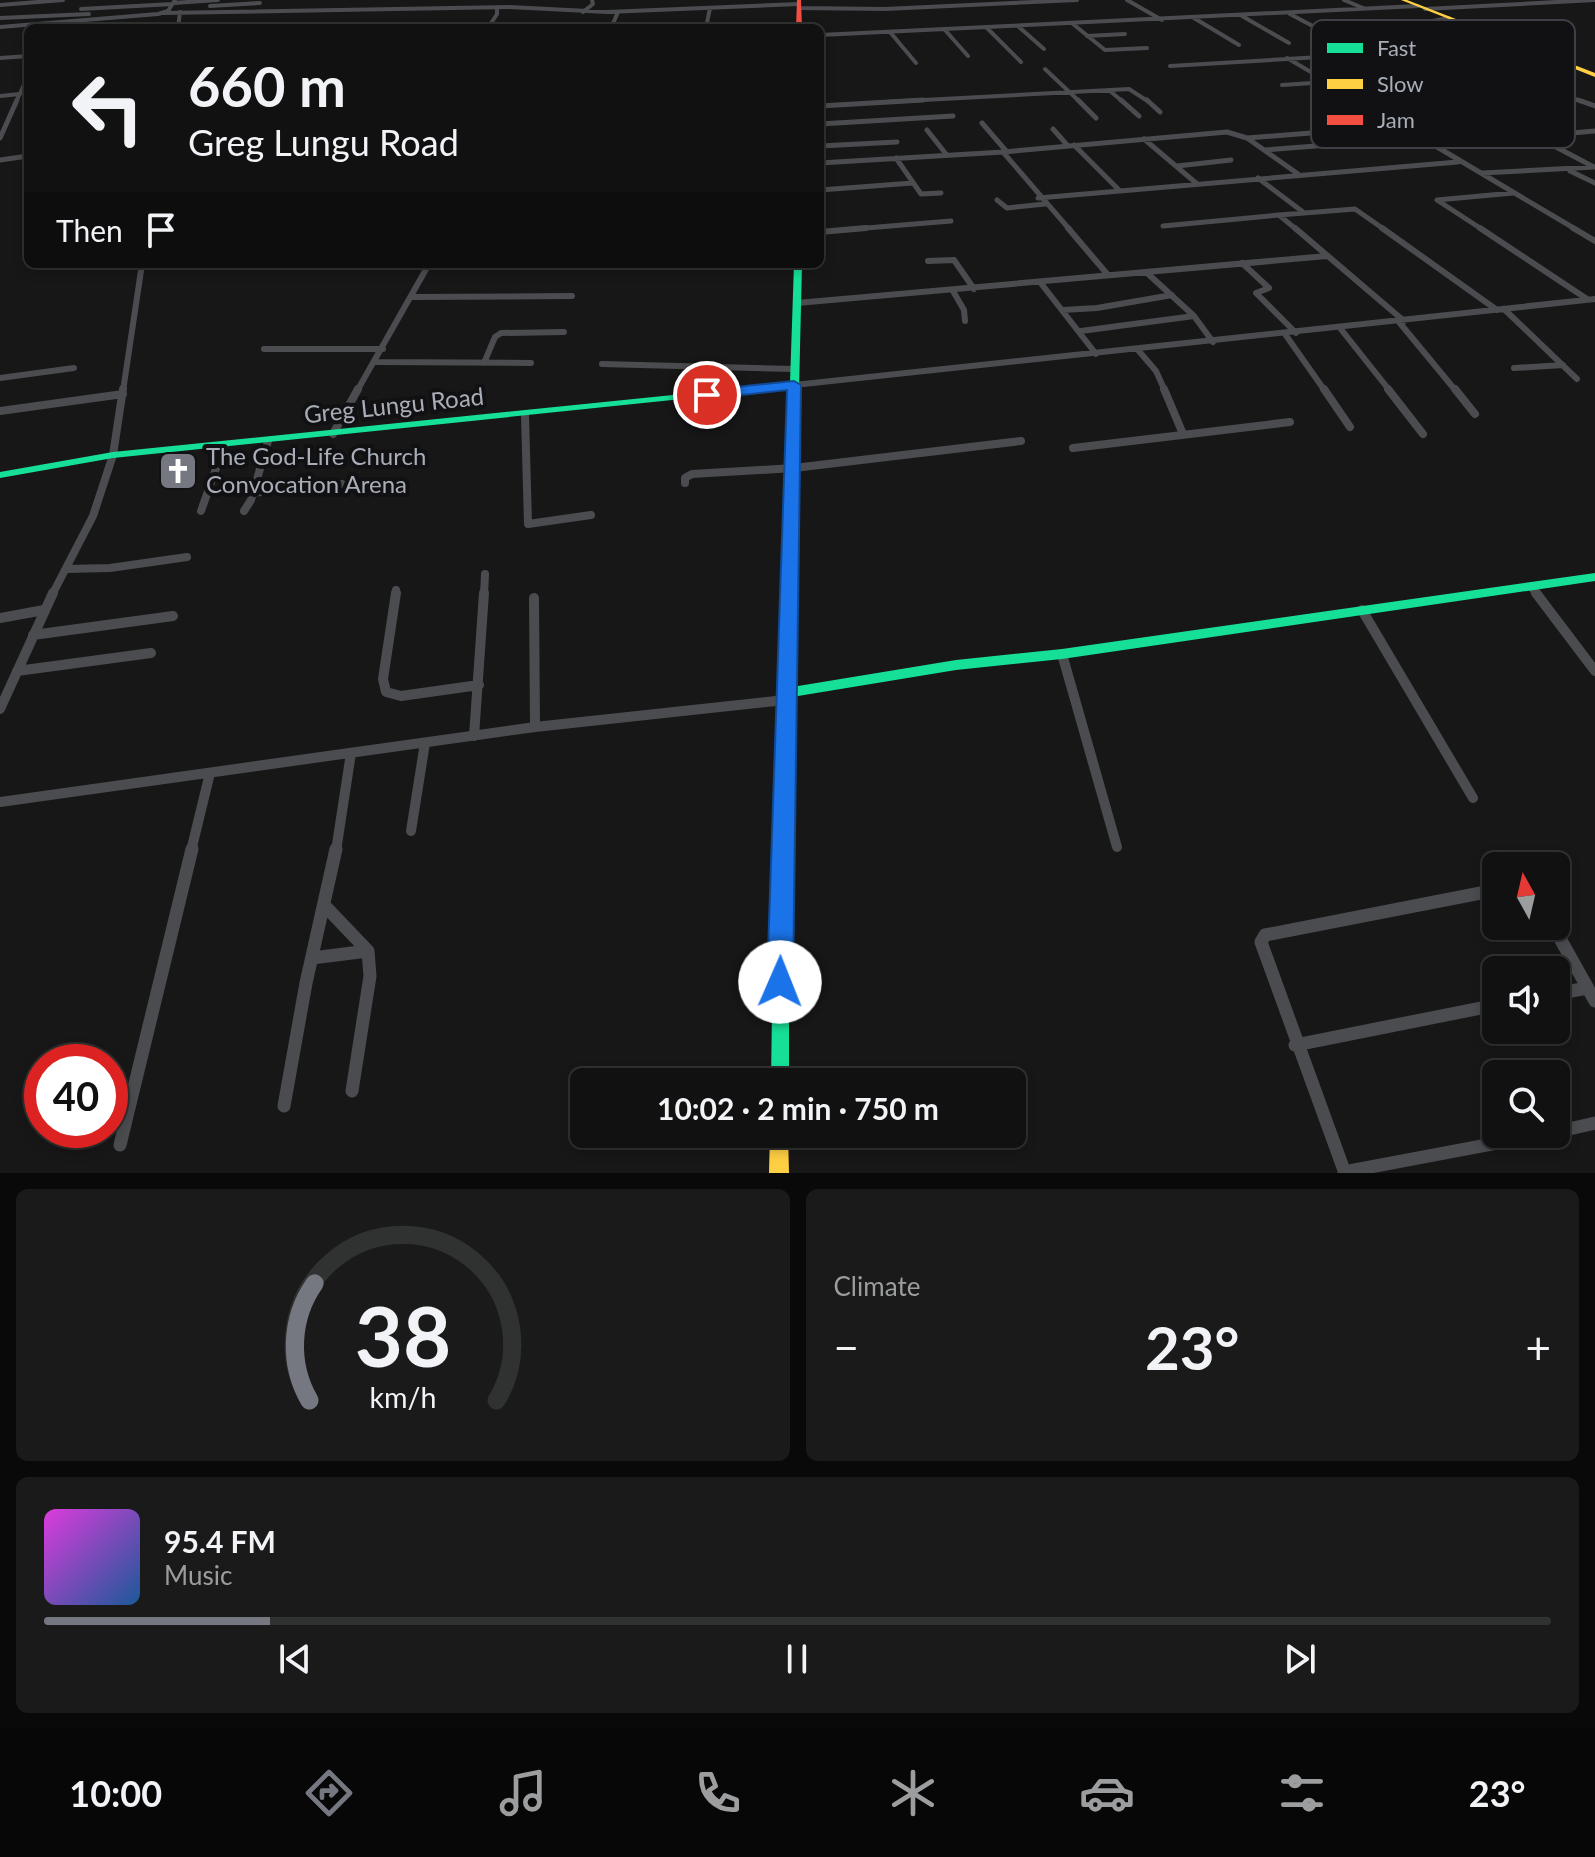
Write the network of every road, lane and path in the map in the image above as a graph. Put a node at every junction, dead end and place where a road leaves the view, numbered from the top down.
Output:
1 (63, 0) edge
2 (218, 0) edge
3 (460, 0) edge
4 (491, 0) edge
5 (524, 0) edge
6 (592, 0) edge
7 (686, 0) edge
8 (1077, 0) edge
9 (1127, 0) edge
10 (1344, 0) edge
11 (1403, 0) edge
12 (1446, 0) edge
13 (1491, 0) edge
14 (1540, 0) edge
15 (1595, 0) edge
16 (883, 2) edge
17 (1011, 2) edge
18 (1546, 2) junction
19 (90, 3) dead end
20 (260, 3) dead end
21 (559, 3) dead end
22 (18, 4) junction
23 (799, 4) edge
24 (1504, 5) junction
25 (171, 7) edge
26 (1422, 7) junction
27 (1464, 7) junction
28 (490, 8) junction
29 (497, 8) junction
30 (518, 8) junction
31 (710, 8) junction
32 (79, 9) junction
33 (467, 9) junction
34 (681, 9) junction
35 (885, 9) junction
36 (1366, 9) junction
37 (551, 10) junction
38 (1, 12) edge
39 (180, 12) junction
40 (583, 12) junction
41 (618, 12) junction
42 (71, 14) junction
43 (138, 14) junction
44 (1290, 14) junction
45 (1242, 16) junction
46 (1194, 18) junction
47 (1449, 18) junction
48 (99, 19) junction
49 (1162, 20) junction
50 (1438, 20) edge
51 (1454, 20) edge
52 (54, 24) edge
53 (97, 24) edge
54 (178, 24) edge
55 (491, 24) edge
56 (613, 24) edge
57 (707, 24) edge
58 (1073, 24) junction
59 (1311, 25) edge
60 (24, 26) edge
61 (0, 27) edge
62 (1019, 27) junction
63 (987, 28) junction
64 (945, 30) junction
65 (890, 32) junction
66 (1125, 34) dead end
67 (824, 35) edge
68 (1087, 36) junction
69 (1289, 43) dead end
70 (1239, 45) dead end
71 (1147, 48) dead end
72 (1044, 49) dead end
73 (24, 56) edge
74 (968, 56) dead end
75 (1311, 57) edge
76 (0, 58) edge
77 (1287, 58) junction
78 (1021, 62) dead end
79 (916, 63) dead end
80 (1170, 66) dead end
81 (1575, 67) edge
82 (1045, 69) dead end
83 (1311, 72) edge
84 (1595, 75) edge
85 (1311, 82) edge
86 (24, 85) edge
87 (1282, 85) dead end
88 (1109, 90) junction
89 (1071, 93) junction
90 (20, 94) dead end
91 (0, 96) edge
92 (1575, 99) edge
93 (824, 106) edge
94 (1595, 106) edge
95 (1160, 112) dead end
96 (11, 115) junction
97 (0, 116) edge
98 (953, 116) dead end
99 (1139, 116) dead end
100 (1096, 118) dead end
101 (982, 123) dead end
102 (824, 124) edge
103 (1053, 129) dead end
104 (927, 130) dead end
105 (1595, 131) edge
106 (1311, 133) edge
107 (1575, 134) edge
108 (0, 138) edge
109 (1247, 138) junction
110 (1144, 139) junction
111 (897, 142) dead end
112 (824, 146) edge
113 (1071, 146) junction
114 (1311, 146) edge
115 (1435, 148) edge
116 (1558, 148) edge
117 (1264, 150) junction
118 (1005, 152) junction
119 (946, 154) junction
120 (24, 157) edge
121 (896, 158) junction
122 (0, 160) edge
123 (1231, 160) dead end
124 (1458, 162) junction
125 (824, 163) edge
126 (1177, 166) junction
127 (1595, 167) edge
128 (1570, 171) junction
129 (1479, 173) junction
130 (1298, 174) junction
131 (1258, 178) junction
132 (913, 183) junction
133 (1196, 183) junction
134 (1595, 183) edge
135 (824, 190) edge
136 (1119, 190) junction
137 (941, 193) dead end
138 (1513, 193) junction
139 (1038, 198) junction
140 (997, 200) dead end
141 (1045, 204) junction
142 (1303, 212) junction
143 (1279, 215) junction
144 (951, 221) dead end
145 (1163, 226) dead end
146 (824, 232) edge
147 (1595, 241) edge
148 (1327, 256) junction
149 (928, 261) dead end
150 (1242, 263) junction
151 (141, 268) edge
152 (427, 268) edge
153 (798, 268) edge
154 (1146, 272) junction
155 (1108, 275) junction
156 (1040, 282) junction
157 (974, 289) junction
158 (953, 291) junction
159 (1172, 295) junction
160 (572, 296) dead end
161 (411, 297) junction
162 (1592, 299) edge
163 (797, 303) junction
164 (1063, 310) junction
165 (1501, 310) junction
166 (1194, 316) junction
167 (965, 321) dead end
168 (1401, 321) junction
169 (1340, 328) junction
170 (1081, 331) junction
171 (564, 332) dead end
172 (1296, 333) junction
173 (1285, 334) junction
174 (1213, 342) junction
175 (264, 349) dead end
176 (383, 349) junction
177 (1138, 350) junction
178 (1096, 354) junction
179 (376, 362) junction
180 (484, 363) junction
181 (531, 363) dead end
182 (602, 364) dead end
183 (1563, 365) junction
184 (74, 368) dead end
185 (1514, 368) dead end
186 (794, 369) junction
187 (0, 378) edge
188 (1577, 379) dead end
189 (794, 385) junction
190 (123, 394) junction
191 (0, 411) edge
192 (1475, 414) dead end
193 (525, 415) junction
194 (1290, 422) dead end
195 (1350, 427) dead end
196 (333, 434) junction
197 (1183, 434) junction
198 (1423, 434) dead end
199 (268, 441) junction
200 (1021, 441) dead end
201 (224, 446) junction
202 (1073, 448) dead end
203 (113, 455) junction
204 (794, 468) junction
205 (0, 475) edge
206 (685, 483) dead end
207 (342, 484) dead end
208 (252, 493) junction
209 (201, 511) dead end
210 (244, 511) dead end
211 (591, 515) dead end
212 (187, 557) dead end
213 (66, 569) junction
214 (485, 574) dead end
215 (1595, 577) edge
216 (1531, 586) junction
217 (396, 590) dead end
218 (534, 598) dead end
219 (44, 610) junction
220 (1362, 610) junction
221 (173, 616) dead end
222 (0, 618) edge
223 (33, 635) junction
224 (151, 653) dead end
225 (1062, 654) junction
226 (17, 671) junction
227 (1595, 671) edge
228 (479, 685) junction
229 (785, 696) junction
230 (0, 709) edge
231 (535, 727) junction
232 (474, 736) junction
233 (425, 743) junction
234 (351, 753) junction
235 (210, 773) junction
236 (1473, 798) dead end
237 (0, 802) edge
238 (411, 831) dead end
239 (1117, 847) dead end
240 (1482, 893) edge
241 (325, 906) junction
242 (1561, 940) edge
243 (368, 951) junction
244 (312, 958) junction
245 (1587, 988) junction
246 (1570, 991) edge
247 (1595, 1001) edge
248 (1482, 1008) edge
249 (1295, 1045) junction
250 (780, 1068) edge
251 (352, 1091) dead end
252 (284, 1106) dead end
253 (128, 1112) edge
254 (1595, 1123) edge
255 (1570, 1129) edge
256 (1482, 1146) edge
257 (779, 1148) edge
258 (1345, 1172) edge
259 (779, 1173) edge

1 - 22 street
2 - 25 street
3 - 33 street
4 - 28 street
5 - 30 street
6 - 40 street
7 - 34 street
8 - 17 street
9 - 49 street
10 - 36 street
11 - 26 street
12 - 27 street
13 - 24 street
14 - 18 street
15 - 18 street
16 - 35 street
17 - 35 street
18 - 24 street
19 - 32 street
20 - 25 street
21 - 37 street
22 - 38 street
22 - 38 street
23 - 31 street
23 - 35 street
24 - 27 street
25 - 32 street
25 - 39 street
25 - 43 street
26 - 27 street
26 - 36 street
26 - 47 street
28 - 29 street
28 - 33 street
29 - 30 street
29 - 55 street
30 - 37 street
31 - 34 street
31 - 57 street
32 - 38 street
32 - 42 street
33 - 39 street
34 - 41 street
36 - 44 street
37 - 40 street
38 - 42 street
39 - 54 street
40 - 41 street
41 - 56 street
42 - 43 street
42 - 52 street
43 - 48 street
44 - 45 street
44 - 59 street
45 - 46 street
45 - 69 street
46 - 49 street
46 - 70 street
47 - 50 street
47 - 51 street
48 - 52 street
48 - 53 street
49 - 58 street
58 - 62 street
58 - 68 street
60 - 61 street
62 - 63 street
62 - 72 street
63 - 64 street
63 - 78 street
64 - 65 street
64 - 74 street
65 - 67 street
65 - 79 street
66 - 68 street
68 - 71 street
73 - 76 street
75 - 77 street
77 - 80 street
77 - 83 street
81 - 84 street
82 - 89 street
85 - 87 street
86 - 96 street
88 - 89 street
88 - 95 street
88 - 99 street
89 - 93 street
89 - 100 street
90 - 91 street
92 - 94 street
96 - 97 street
96 - 108 street
98 - 102 street
101 - 118 street
103 - 113 street
104 - 119 street
105 - 107 street
106 - 109 street
109 - 110 street
109 - 117 street
110 - 113 street
110 - 126 street
111 - 112 street
113 - 118 street
113 - 136 street
114 - 117 street
115 - 124 street
116 - 127 street
117 - 130 street
118 - 119 street
118 - 139 street
119 - 121 street
120 - 122 street
121 - 125 street
121 - 132 street
123 - 126 street
124 - 129 street
124 - 130 street
126 - 133 street
127 - 128 street
128 - 129 street
128 - 134 street
129 - 138 street
130 - 131 street
131 - 133 street
131 - 142 street
132 - 135 street
132 - 137 street
133 - 136 street
136 - 139 street
138 - 147 street
138 - 162 street
139 - 141 street
140 - 141 street
141 - 155 street
142 - 143 street
142 - 165 street
143 - 145 street
143 - 148 street
144 - 146 street
148 - 150 street
148 - 168 street
149 - 157 street
150 - 154 street
150 - 172 street
151 - 190 street
152 - 161 street
153 - 163 street
154 - 155 street
154 - 159 street
155 - 156 street
156 - 157 street
156 - 164 street
157 - 158 street
158 - 163 street
158 - 167 street
159 - 164 street
159 - 166 street
160 - 161 street
161 - 176 street
162 - 165 street
163 - 186 street
164 - 170 street
165 - 168 street
165 - 183 street
166 - 170 street
166 - 174 street
168 - 169 street
168 - 192 street
169 - 172 street
169 - 198 street
170 - 178 street
171 - 180 street
172 - 173 street
173 - 174 street
173 - 195 street
174 - 177 street
175 - 176 street
176 - 179 street
177 - 178 street
177 - 197 street
178 - 189 street
179 - 180 street
179 - 196 street
180 - 181 street
182 - 186 street
183 - 185 street
183 - 188 street
184 - 187 street
186 - 189 street
189 - 193 street, Greg Lungu Road
189 - 204 street
190 - 191 street
190 - 203 street
193 - 196 street, Greg Lungu Road
193 - 211 street
194 - 197 street
196 - 199 street, Greg Lungu Road
197 - 202 street
199 - 201 street, Greg Lungu Road
199 - 208 street
200 - 204 street
201 - 203 street, Greg Lungu Road
201 - 209 street
203 - 205 street, Greg Lungu Road
203 - 213 street
204 - 206 street
204 - 229 street
207 - 208 street
208 - 210 street
212 - 213 street
213 - 219 street
214 - 228 street
215 - 216 street
216 - 220 street
216 - 227 street
217 - 228 street
218 - 231 street
219 - 222 street
219 - 223 street
220 - 225 street
220 - 236 street
221 - 223 street
223 - 226 street
224 - 226 street
225 - 229 street
225 - 239 street
226 - 230 street
228 - 232 street
229 - 231 street
229 - 250 street
231 - 232 street
232 - 233 street
233 - 234 street
233 - 238 street
234 - 235 street
234 - 241 street
235 - 237 street
235 - 253 street
240 - 249 street
241 - 243 street
241 - 244 street
242 - 245 street
243 - 244 street
243 - 251 street
244 - 252 street
245 - 246 street
245 - 247 street
248 - 249 street
249 - 258 street
254 - 255 street
256 - 258 street
257 - 259 street

